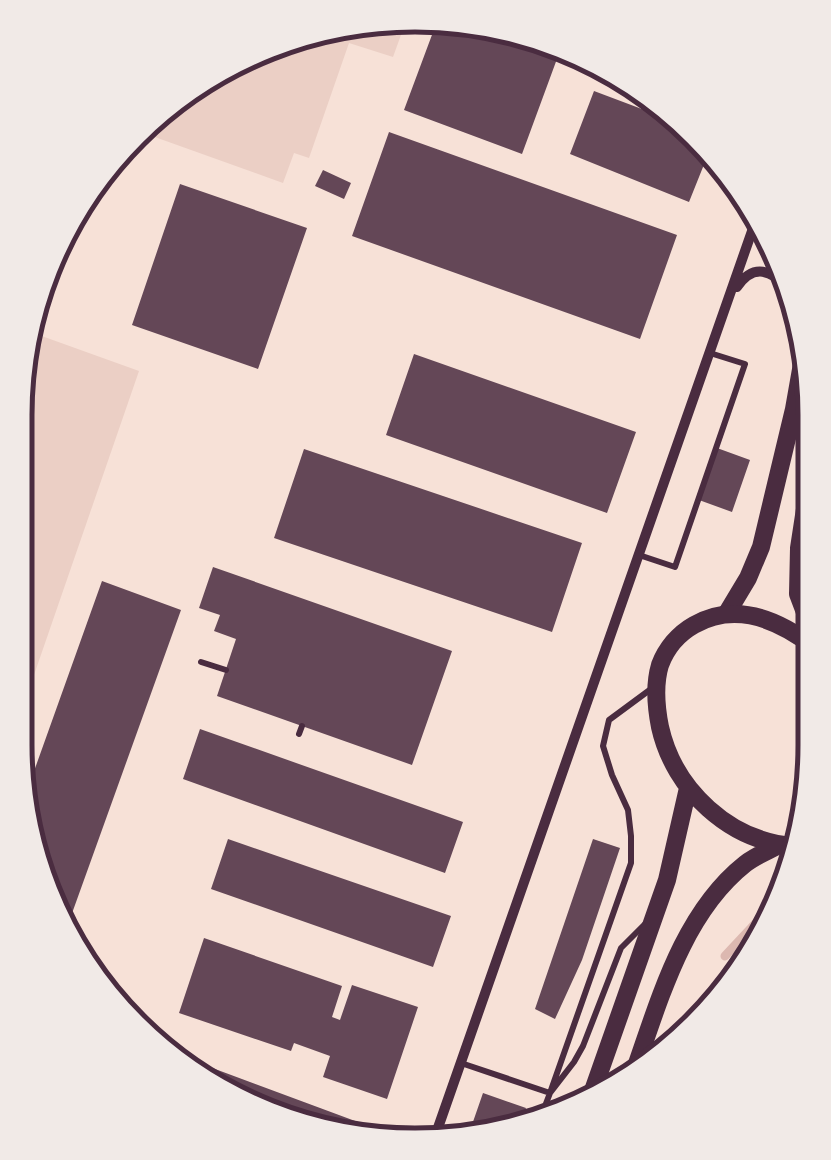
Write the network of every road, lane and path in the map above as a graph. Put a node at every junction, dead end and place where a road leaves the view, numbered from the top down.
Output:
1 (752, 232) edge
2 (771, 275) edge
3 (728, 300) junction
4 (710, 352) junction
5 (798, 388) edge
6 (639, 554) junction
7 (727, 613) junction
8 (798, 635) edge
9 (201, 662) dead end
10 (226, 670) dead end
11 (656, 685) junction
12 (688, 788) junction
13 (785, 845) edge
14 (784, 847) edge
15 (656, 914) junction
16 (640, 1054) edge
17 (461, 1063) junction
18 (596, 1082) edge
19 (550, 1093) junction
20 (546, 1104) edge
21 (438, 1127) edge

1 - 3 street
2 - 3 street
3 - 4 street
4 - 6 street
4 - 6 lane
5 - 7 main road
6 - 17 street
7 - 8 main road
7 - 11 main road
9 - 10 lane
11 - 12 main road
11 - 19 lane
12 - 13 main road
12 - 15 main road
14 - 16 main road
15 - 18 main road
15 - 19 lane
17 - 19 lane
17 - 21 street
19 - 20 lane

